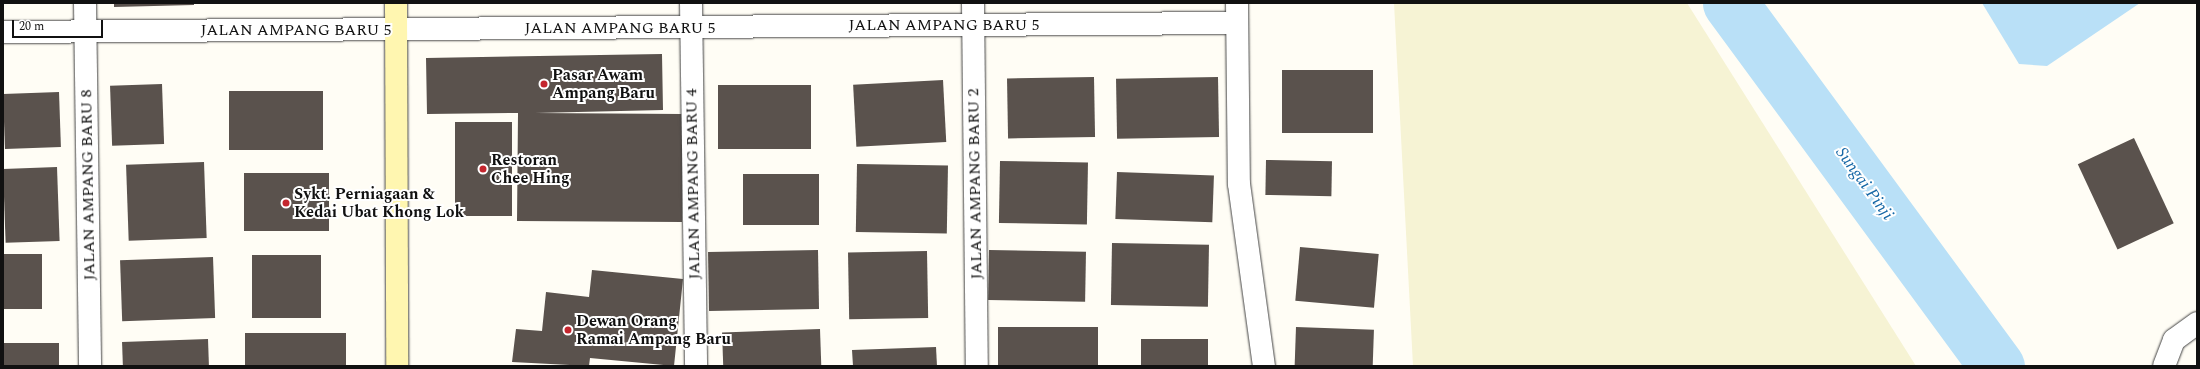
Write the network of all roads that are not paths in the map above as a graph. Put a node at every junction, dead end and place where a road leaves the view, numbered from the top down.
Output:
1 (85, 3) edge
2 (396, 3) edge
3 (691, 3) edge
4 (974, 3) edge
5 (1237, 13) edge
6 (974, 25) junction
7 (691, 27) junction
8 (396, 29) junction
9 (86, 31) junction
10 (3, 32) edge
11 (2197, 323) edge
12 (90, 366) edge
13 (398, 366) edge
14 (696, 366) edge
15 (977, 366) edge
16 (1264, 366) edge
17 (2164, 366) edge

1 - 9 street, JALAN AMPANG BARU 8
2 - 8 main road
3 - 7 street, JALAN AMPANG BARU 4
4 - 6 street, JALAN AMPANG BARU 2
5 - 6 street, JALAN AMPANG BARU 5
5 - 16 street
6 - 7 street, JALAN AMPANG BARU 5
6 - 15 street, JALAN AMPANG BARU 2
7 - 8 street, JALAN AMPANG BARU 5
7 - 14 street, JALAN AMPANG BARU 4
8 - 9 street, JALAN AMPANG BARU 5
8 - 13 main road
9 - 10 street, JALAN AMPANG BARU 5
9 - 12 street, JALAN AMPANG BARU 8
11 - 17 street

